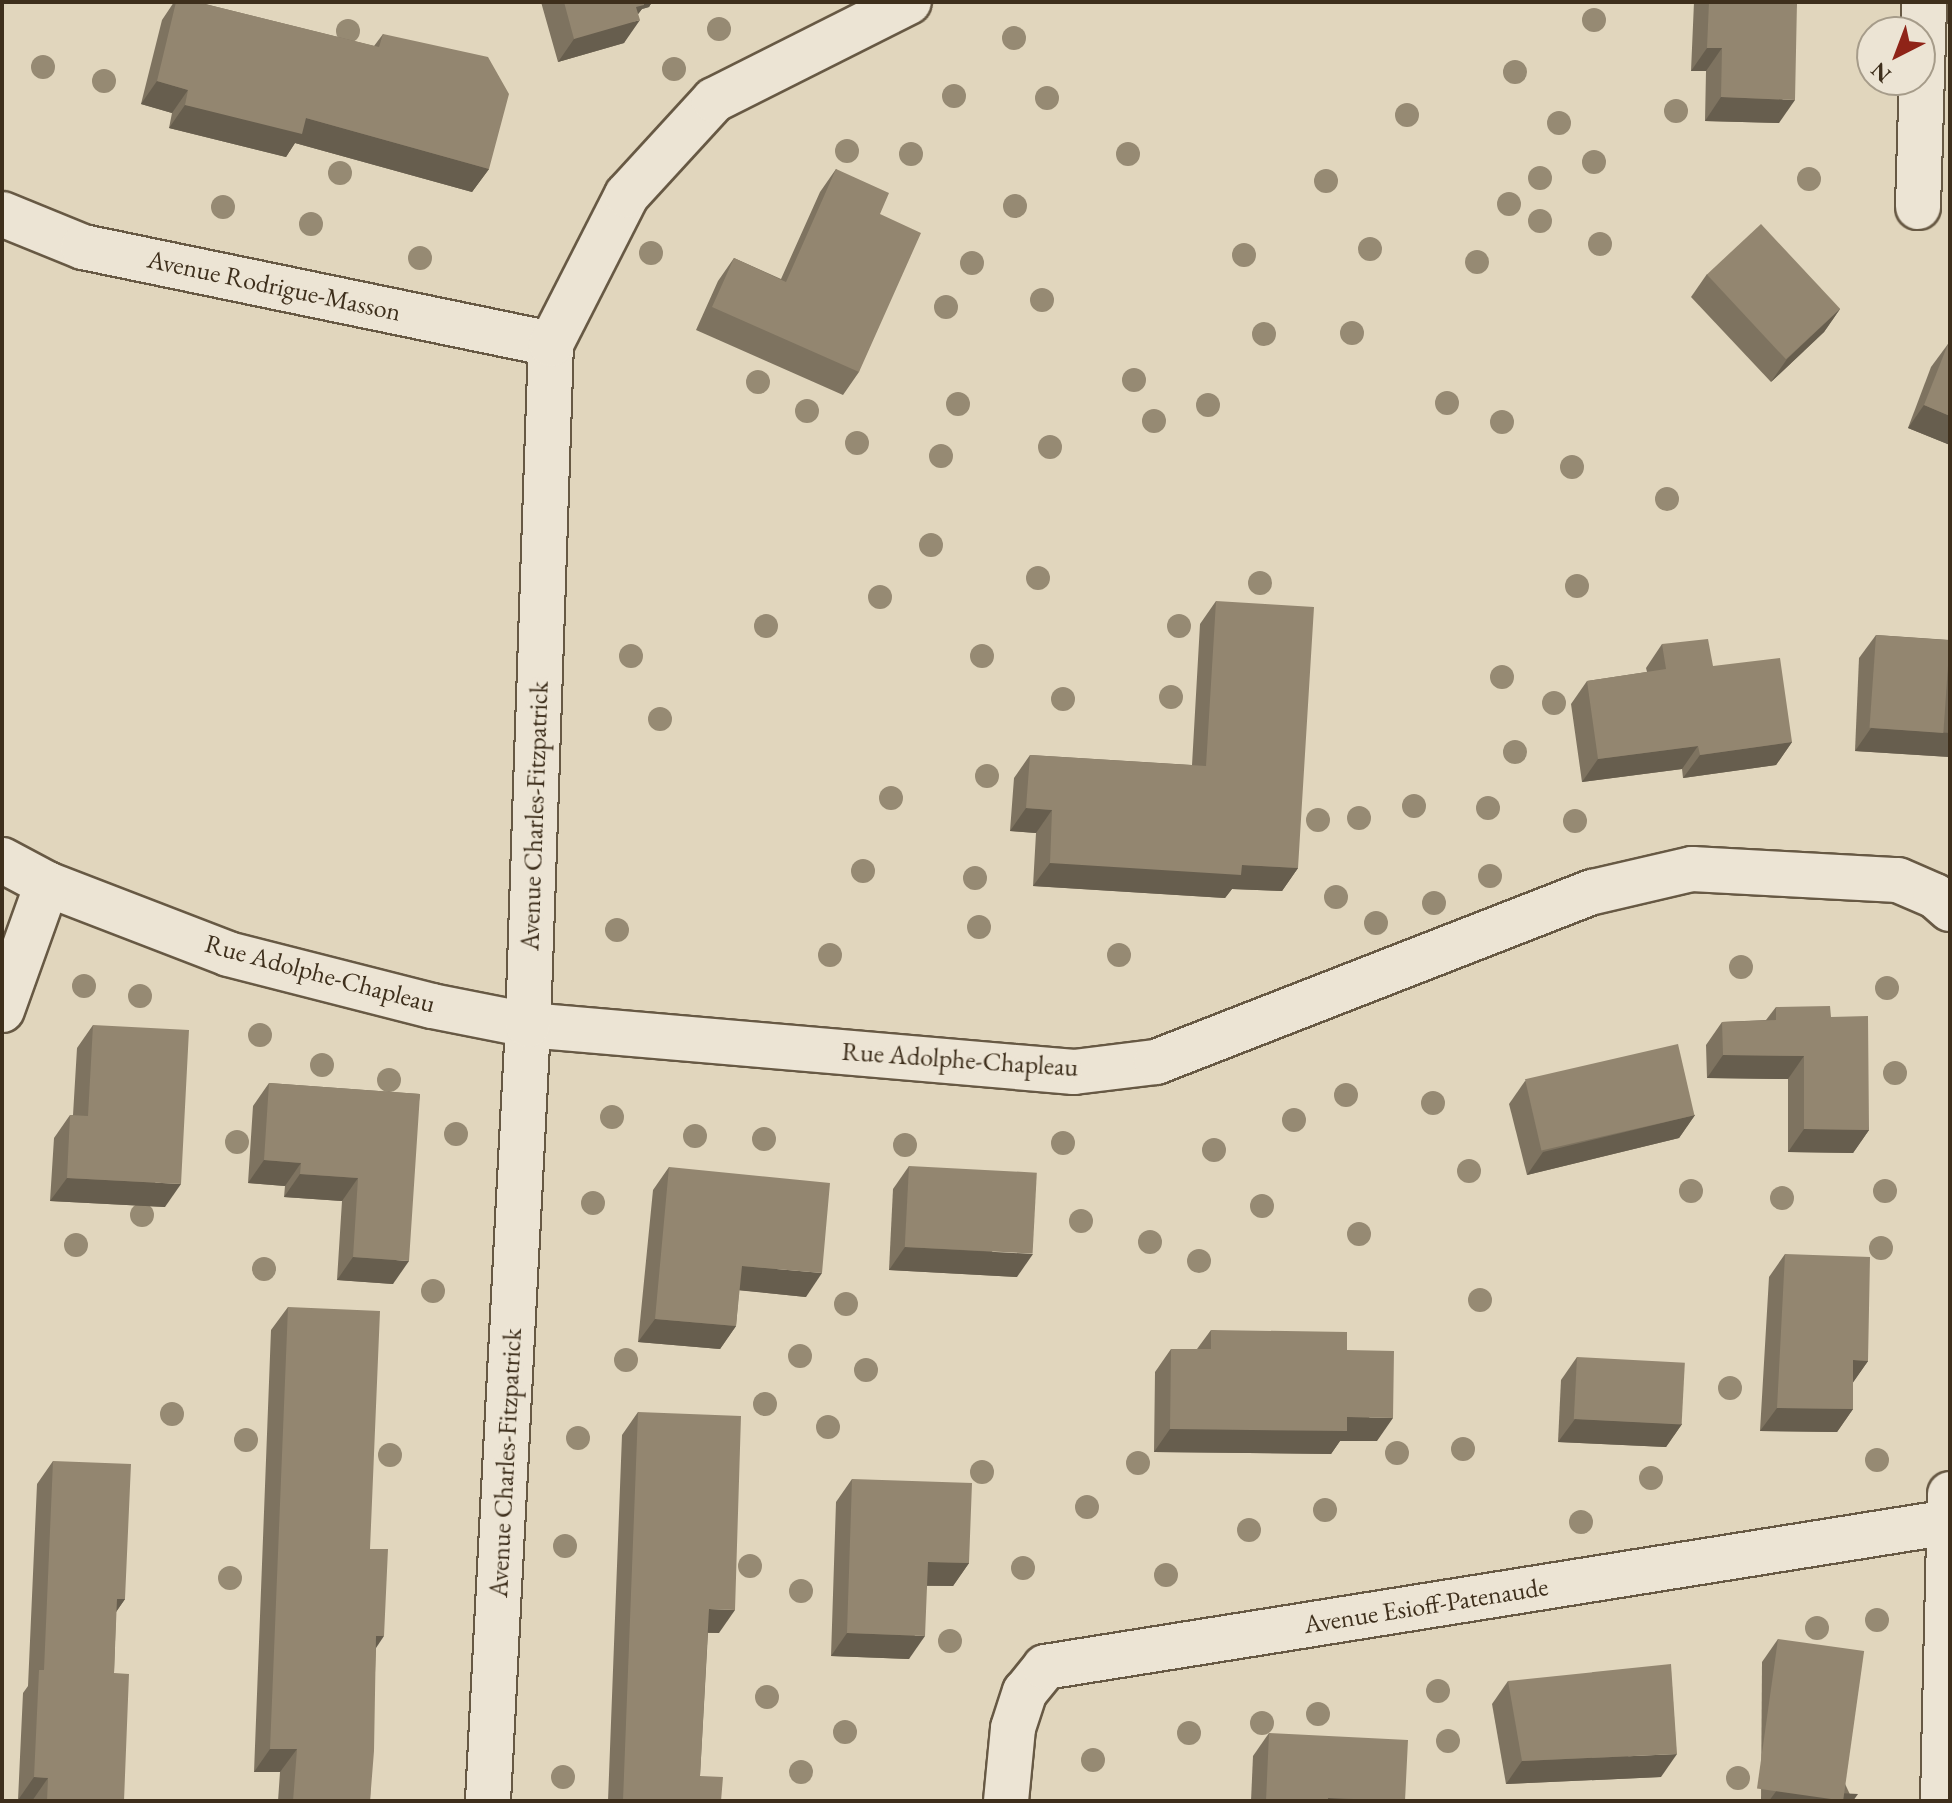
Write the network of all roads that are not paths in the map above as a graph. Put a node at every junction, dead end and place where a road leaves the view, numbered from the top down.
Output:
1 (909, 2) edge
2 (1924, 2) edge
3 (1918, 207) dead end
4 (2, 214) edge
5 (551, 344) junction
6 (2, 860) edge
7 (47, 884) junction
8 (1950, 909) edge
9 (2, 1010) edge
10 (528, 1025) junction
11 (1949, 1507) edge
12 (488, 1801) edge
13 (1006, 1801) edge
14 (1943, 1801) edge

1 - 5 street, Avenue Charles-Fitzpatrick
2 - 3 street
4 - 5 street, Avenue Rodrigue-Masson
5 - 10 street, Avenue Charles-Fitzpatrick
6 - 7 street, Rue Adolphe-Chapleau
7 - 9 street
7 - 10 street, Rue Adolphe-Chapleau
8 - 10 street, Rue Adolphe-Chapleau
10 - 12 street, Avenue Charles-Fitzpatrick
11 - 13 street, Avenue Esioff-Patenaude
11 - 14 street

